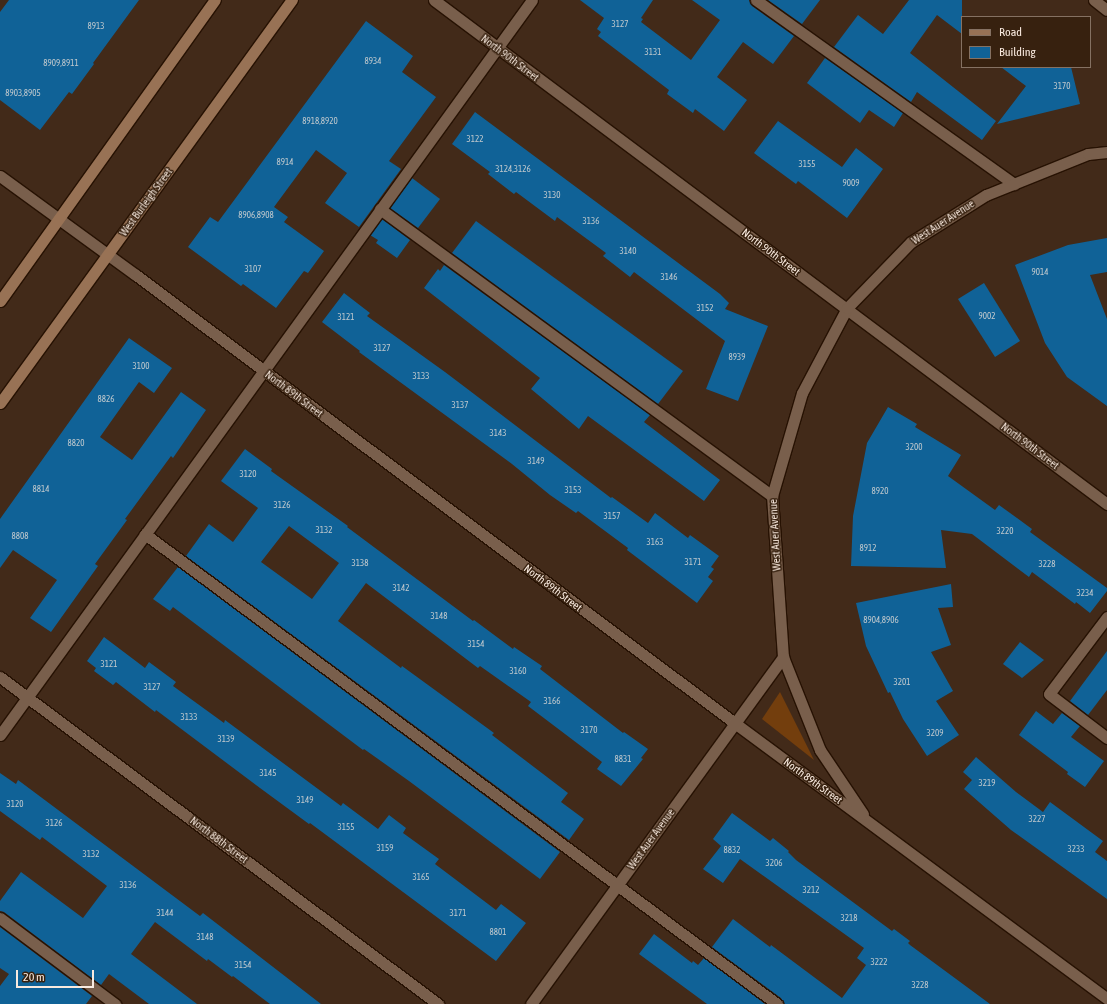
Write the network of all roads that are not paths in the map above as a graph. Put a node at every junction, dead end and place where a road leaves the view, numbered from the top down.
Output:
1 (215, 0) edge
2 (292, 0) edge
3 (434, 0) edge
4 (532, 0) edge
5 (756, 0) edge
6 (1094, 0) edge
7 (1107, 10) edge
8 (497, 48) junction
9 (1107, 152) edge
10 (0, 176) edge
11 (1014, 184) junction
12 (380, 210) junction
13 (59, 220) junction
14 (108, 254) junction
15 (0, 300) edge
16 (847, 308) junction
17 (264, 371) junction
18 (0, 403) edge
19 (772, 496) junction
20 (1107, 504) edge
21 (145, 534) junction
22 (1107, 617) edge
23 (783, 657) junction
24 (0, 677) edge
25 (27, 697) junction
26 (736, 724) junction
27 (0, 735) edge
28 (1107, 738) edge
29 (868, 822) junction
30 (618, 886) junction
31 (0, 918) edge
32 (1107, 999) edge
33 (115, 1004) edge
34 (438, 1004) edge
35 (531, 1004) edge
36 (777, 1004) edge

1 - 13 main road
2 - 14 main road, West Burleigh Street
3 - 8 street, North 90th Street
4 - 8 street
5 - 11 street
6 - 7 street
8 - 12 street
8 - 16 street, North 90th Street
9 - 11 street, West Auer Avenue
10 - 13 street, North 89th Street
11 - 16 street, West Auer Avenue
12 - 17 street
12 - 19 street
13 - 14 street, North 89th Street
13 - 15 main road
14 - 17 street, North 89th Street
14 - 18 main road, West Burleigh Street
16 - 19 street, West Auer Avenue
16 - 20 street, North 90th Street
17 - 21 street
17 - 26 street, North 89th Street
19 - 23 street, West Auer Avenue
21 - 25 street
21 - 30 street
22 - 28 street
23 - 26 street, West Auer Avenue
23 - 29 street
24 - 25 street, North 88th Street
25 - 27 street
25 - 34 street, North 88th Street
26 - 29 street, North 89th Street
26 - 30 street, West Auer Avenue
29 - 32 street, North 89th Street
30 - 35 street, West Auer Avenue
30 - 36 street
31 - 33 street

